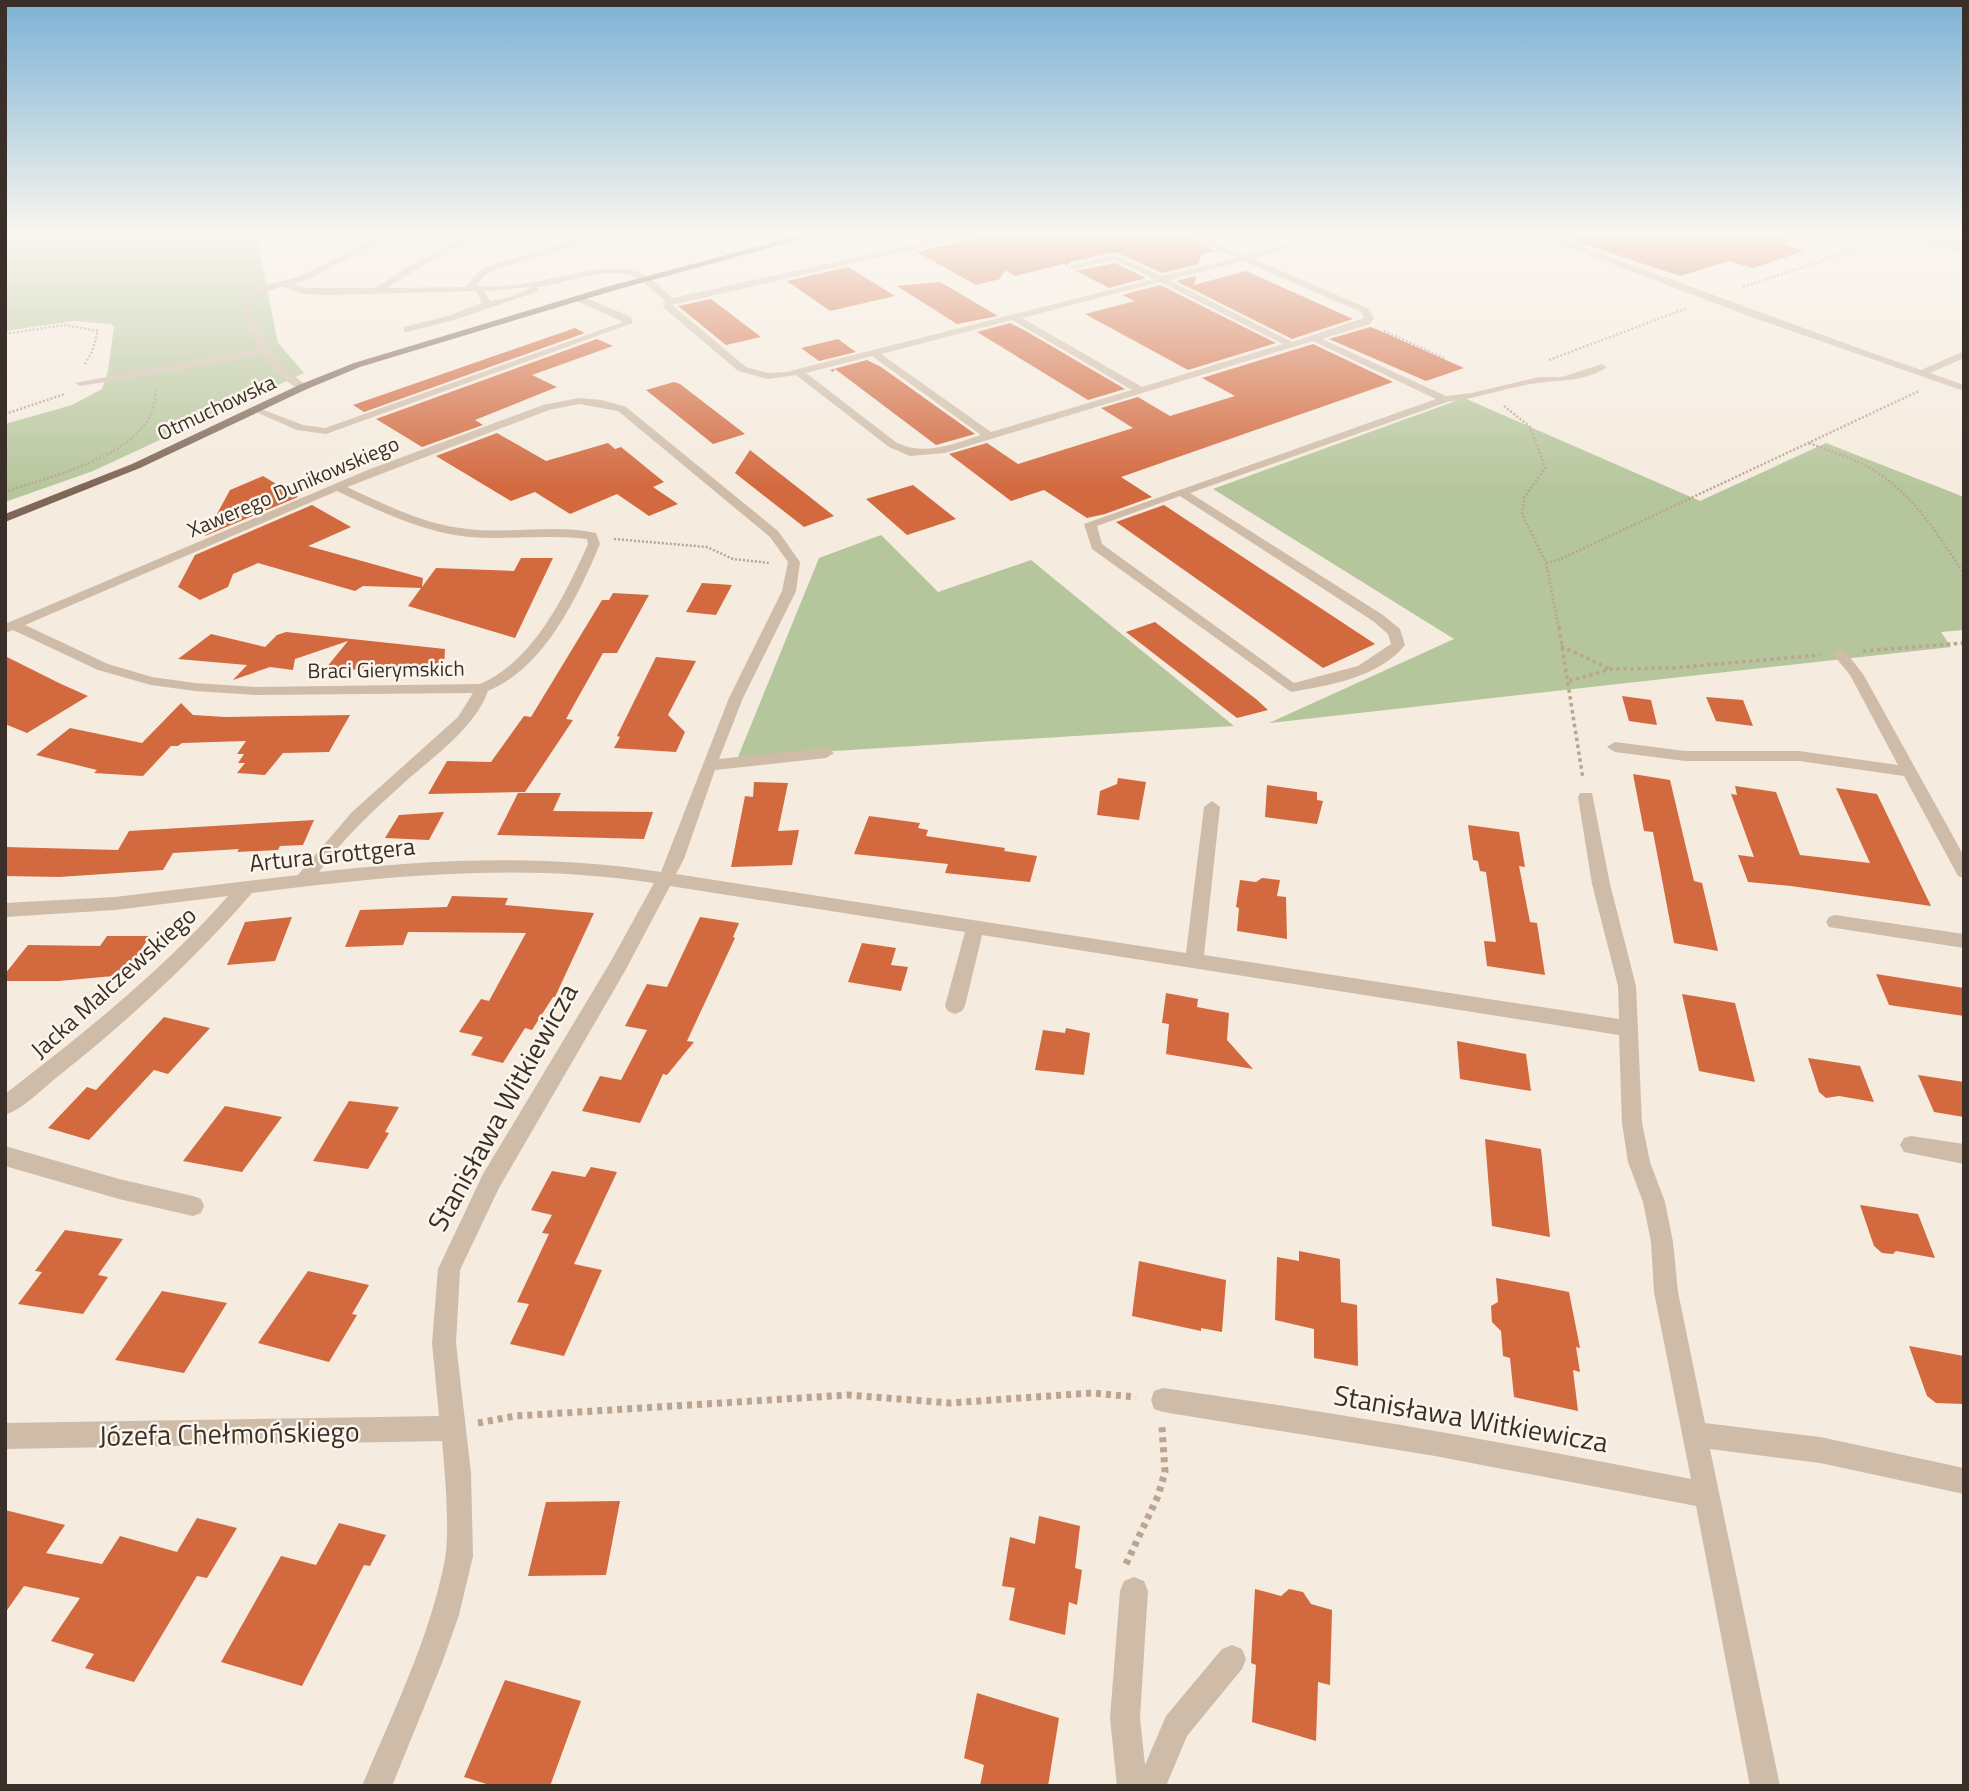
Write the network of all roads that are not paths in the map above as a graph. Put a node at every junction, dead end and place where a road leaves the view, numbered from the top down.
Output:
1 (251, 320) edge
2 (445, 320) edge
3 (506, 320) edge
4 (628, 320) edge
5 (683, 320) edge
6 (1004, 320) edge
7 (1018, 320) edge
8 (1241, 320) edge
9 (1368, 320) edge
10 (1773, 320) edge
11 (407, 329) dead end
12 (1315, 339) junction
13 (1292, 345) junction
14 (267, 349) junction
15 (874, 353) junction
16 (1964, 354) edge
17 (1602, 367) dead end
18 (798, 372) junction
19 (1922, 373) junction
20 (80, 383) road end
21 (303, 387) junction
22 (1964, 388) edge
23 (1140, 390) junction
24 (1445, 399) junction
25 (256, 410) junction
26 (989, 436) junction
27 (338, 487) junction
28 (1181, 492) junction
29 (5, 518) edge
30 (794, 562) joint
31 (9, 627) edge
32 (1839, 653) road end
33 (482, 688) junction
34 (1615, 747) dead end
35 (826, 753) dead end
36 (709, 765) junction
37 (1911, 772) junction
38 (1586, 797) road end
39 (1212, 807) dead end
40 (1964, 872) edge
41 (665, 878) junction
42 (303, 881) junction
43 (247, 887) junction
44 (5, 910) edge
45 (1835, 922) dead end
46 (975, 928) junction
47 (1964, 941) edge
48 (1194, 961) junction
49 (955, 1006) dead end
50 (1629, 1028) junction
51 (5, 1106) edge
52 (1911, 1145) dead end
53 (1964, 1154) edge
54 (5, 1156) edge
55 (193, 1206) dead end
56 (1163, 1400) road end
57 (453, 1428) junction
58 (1693, 1434) junction
59 (10, 1435) edge
60 (1964, 1480) edge
61 (1706, 1495) junction
62 (1134, 1591) road end
63 (1232, 1659) dead end
64 (377, 1786) edge
65 (1132, 1786) edge
66 (1150, 1786) edge
67 (1765, 1786) edge

1 - 14 street
2 - 11 street
3 - 21 main road, Otmuchowska
4 - 25 street
5 - 18 street
6 - 15 street
7 - 23 street
8 - 13 street
9 - 12 street
10 - 19 street
12 - 13 street
12 - 24 street
13 - 23 street
14 - 20 street
14 - 21 street
15 - 18 street
15 - 26 street
16 - 19 street
17 - 24 street
18 - 26 street
19 - 22 street
21 - 25 main road, Otmuchowska
23 - 26 street
24 - 28 street
25 - 29 main road, Otmuchowska
27 - 30 street, Xawerego Dunikowskiego
27 - 31 street, Xawerego Dunikowskiego
27 - 33 street, Braci Gierymskich
28 - 28 street
30 - 36 street, Stanisława Witkiewicza
31 - 33 street, Braci Gierymskich
32 - 37 street
33 - 42 street
34 - 37 street
35 - 36 street
36 - 41 street, Stanisława Witkiewicza
37 - 40 street
38 - 50 street
39 - 48 street
41 - 42 street, Artura Grottgera
41 - 46 street
41 - 57 street, Stanisława Witkiewicza
42 - 43 street, Artura Grottgera
43 - 44 street, Artura Grottgera
43 - 51 street, Jacka Malczewskiego
45 - 47 street
46 - 48 street
46 - 49 street
48 - 50 street
50 - 58 street
52 - 53 street
54 - 55 street
56 - 61 street, Stanisława Witkiewicza
57 - 59 street, Józefa Chełmońskiego
57 - 64 street, Stanisława Witkiewicza
58 - 60 street
58 - 61 street
61 - 67 street
62 - 65 street
63 - 66 street

